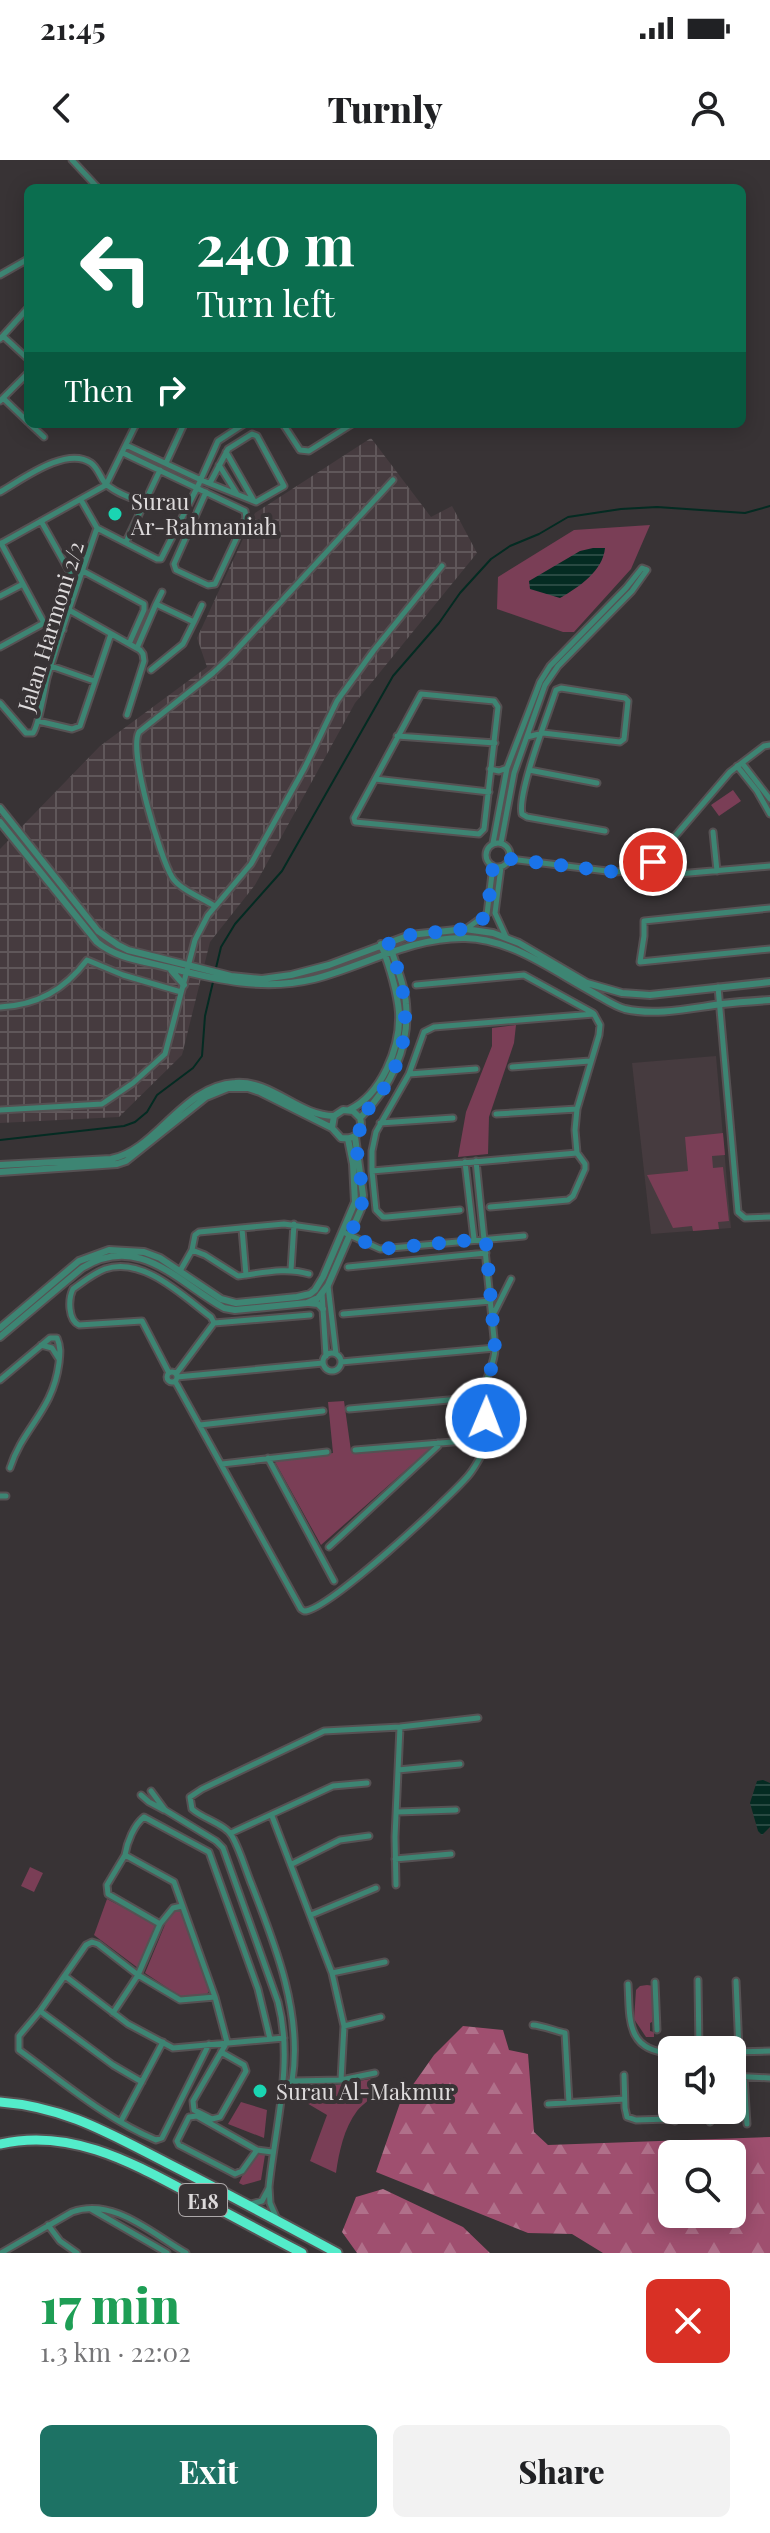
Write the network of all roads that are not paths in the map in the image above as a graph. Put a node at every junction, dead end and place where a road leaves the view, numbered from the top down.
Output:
1 (72, 160) edge
2 (94, 184) edge
3 (24, 261) edge
4 (0, 275) edge
5 (24, 312) edge
6 (1, 337) edge
7 (24, 356) edge
8 (24, 377) edge
9 (2, 400) edge
10 (24, 419) edge
11 (34, 428) edge
12 (134, 428) edge
13 (182, 428) edge
14 (238, 428) edge
15 (286, 428) edge
16 (346, 428) edge
17 (44, 437) dead end
18 (126, 445) junction
19 (226, 452) junction
20 (123, 453) junction
21 (166, 464) junction
22 (219, 465) junction
23 (160, 470) junction
24 (201, 480) junction
25 (393, 480) dead end
26 (210, 483) junction
27 (106, 485) junction
28 (197, 488) junction
29 (0, 492) edge
30 (206, 492) junction
31 (237, 495) junction
32 (81, 500) junction
33 (254, 502) junction
34 (144, 504) junction
35 (41, 521) junction
36 (97, 528) junction
37 (1, 543) edge
38 (126, 543) junction
39 (442, 566) dead end
40 (83, 571) junction
41 (23, 584) junction
42 (77, 586) junction
43 (162, 592) dead end
44 (0, 596) edge
45 (156, 604) junction
46 (202, 605) dead end
47 (69, 610) junction
48 (194, 622) junction
49 (44, 623) junction
50 (63, 630) junction
51 (111, 634) junction
52 (129, 644) junction
53 (0, 647) edge
54 (137, 648) junction
55 (51, 666) junction
56 (151, 670) dead end
57 (94, 681) junction
58 (0, 703) edge
59 (127, 715) dead end
60 (533, 719) junction
61 (38, 721) junction
62 (543, 733) junction
63 (397, 736) junction
64 (527, 737) junction
65 (495, 743) junction
66 (770, 745) edge
67 (750, 757) junction
68 (739, 764) junction
69 (507, 768) junction
70 (490, 769) junction
71 (529, 770) junction
72 (746, 771) junction
73 (730, 772) junction
74 (490, 778) junction
75 (374, 779) junction
76 (597, 783) dead end
77 (503, 788) junction
78 (489, 792) junction
79 (766, 796) edge
80 (0, 808) edge
81 (770, 814) edge
82 (0, 822) edge
83 (605, 831) dead end
84 (713, 832) dead end
85 (493, 843) junction
86 (501, 843) junction
87 (510, 859) junction
88 (669, 861) dead end
89 (493, 866) junction
90 (770, 866) edge
91 (501, 867) junction
92 (717, 871) junction
93 (670, 874) junction
94 (655, 876) dead end
95 (213, 905) junction
96 (770, 908) edge
97 (465, 929) junction
98 (506, 938) junction
99 (384, 943) junction
100 (407, 947) junction
101 (770, 949) edge
102 (388, 953) junction
103 (370, 959) junction
104 (169, 968) junction
105 (188, 968) junction
106 (392, 968) junction
107 (200, 971) junction
108 (231, 979) junction
109 (770, 982) edge
110 (416, 985) dead end
111 (183, 987) junction
112 (718, 987) junction
113 (770, 1000) edge
114 (733, 1003) junction
115 (720, 1004) junction
116 (706, 1006) junction
117 (0, 1007) edge
118 (583, 1007) junction
119 (594, 1014) junction
120 (579, 1015) junction
121 (721, 1019) junction
122 (590, 1061) junction
123 (512, 1067) dead end
124 (476, 1069) dead end
125 (409, 1074) junction
126 (577, 1109) junction
127 (0, 1110) edge
128 (349, 1110) junction
129 (496, 1114) dead end
130 (334, 1116) junction
131 (360, 1118) junction
132 (453, 1118) dead end
133 (379, 1123) junction
134 (332, 1128) junction
135 (351, 1138) junction
136 (577, 1153) junction
137 (476, 1161) junction
138 (465, 1162) junction
139 (0, 1165) edge
140 (372, 1171) junction
141 (0, 1172) edge
142 (490, 1207) dead end
143 (460, 1210) dead end
144 (471, 1210) junction
145 (480, 1210) junction
146 (770, 1217) edge
147 (294, 1224) junction
148 (242, 1229) junction
149 (326, 1230) dead end
150 (346, 1234) junction
151 (524, 1236) dead end
152 (474, 1239) junction
153 (482, 1239) junction
154 (192, 1250) junction
155 (486, 1253) junction
156 (348, 1267) dead end
157 (291, 1270) junction
158 (180, 1271) junction
159 (309, 1274) dead end
160 (246, 1275) junction
161 (323, 1277) junction
162 (511, 1279) dead end
163 (328, 1285) junction
164 (322, 1294) junction
165 (491, 1301) junction
166 (307, 1303) junction
167 (323, 1309) junction
168 (343, 1314) dead end
169 (310, 1315) dead end
170 (493, 1316) junction
171 (212, 1320) junction
172 (0, 1328) edge
173 (0, 1337) edge
174 (41, 1345) junction
175 (495, 1348) junction
176 (336, 1354) junction
177 (59, 1360) junction
178 (325, 1360) junction
179 (341, 1362) junction
180 (183, 1365) junction
181 (189, 1375) junction
182 (174, 1376) junction
183 (0, 1380) edge
184 (482, 1397) junction
185 (349, 1409) dead end
186 (323, 1411) dead end
187 (200, 1425) junction
188 (490, 1439) junction
189 (438, 1443) junction
190 (355, 1450) dead end
191 (327, 1452) dead end
192 (268, 1458) junction
193 (222, 1464) junction
194 (10, 1468) dead end
195 (329, 1547) dead end
196 (334, 1581) dead end
197 (478, 1718) dead end
198 (400, 1727) junction
199 (460, 1764) dead end
200 (398, 1770) junction
201 (367, 1783) dead end
202 (151, 1791) dead end
203 (141, 1795) dead end
204 (165, 1810) junction
205 (456, 1810) dead end
206 (397, 1812) junction
207 (272, 1816) junction
208 (231, 1833) junction
209 (369, 1836) dead end
210 (451, 1854) dead end
211 (125, 1855) junction
212 (395, 1859) junction
213 (292, 1864) junction
214 (396, 1885) dead end
215 (376, 1888) dead end
216 (183, 1906) junction
217 (311, 1915) junction
218 (160, 1924) junction
219 (385, 1962) dead end
220 (332, 1973) junction
221 (138, 1975) junction
222 (65, 1976) junction
223 (698, 1980) dead end
224 (736, 1981) dead end
225 (655, 1982) dead end
226 (628, 1984) dead end
227 (215, 1997) junction
228 (40, 2011) junction
229 (113, 2013) junction
230 (381, 2017) dead end
231 (533, 2025) dead end
232 (344, 2026) junction
233 (657, 2030) dead end
234 (699, 2036) edge
235 (735, 2036) edge
236 (284, 2038) junction
237 (270, 2039) junction
238 (163, 2042) junction
239 (227, 2042) junction
240 (209, 2044) junction
241 (658, 2050) edge
242 (770, 2051) edge
243 (221, 2052) junction
244 (746, 2052) edge
245 (375, 2073) dead end
246 (624, 2075) dead end
247 (746, 2077) edge
248 (770, 2078) edge
249 (341, 2080) junction
250 (292, 2081) junction
251 (142, 2082) junction
252 (283, 2084) junction
253 (624, 2099) junction
254 (569, 2103) junction
255 (548, 2104) dead end
256 (0, 2105) edge
257 (746, 2108) edge
258 (658, 2120) edge
259 (121, 2121) junction
260 (747, 2124) dead end
261 (0, 2144) edge
262 (257, 2150) junction
263 (272, 2152) junction
264 (269, 2187) junction
265 (246, 2203) junction
266 (91, 2208) junction
267 (278, 2221) junction
268 (48, 2225) junction
269 (1, 2253) edge
270 (77, 2253) edge
271 (167, 2253) edge
272 (186, 2253) edge
273 (302, 2253) edge
274 (337, 2253) edge

1 - 2 street
3 - 4 street
5 - 6 street
6 - 7 street
8 - 9 street
9 - 10 street
11 - 17 street
12 - 18 street
13 - 21 street
14 - 24 street
15 - 16 street
18 - 20 street
18 - 21 street
19 - 22 street
19 - 33 street
19 - 33 street
20 - 23 street
20 - 27 street
21 - 24 street
22 - 26 street
22 - 31 street
23 - 28 street
23 - 34 street
24 - 26 street
24 - 28 street
25 - 95 street
26 - 31 street
27 - 29 street
27 - 32 street
27 - 34 street
28 - 30 street
28 - 38 street
30 - 30 street
31 - 33 street
32 - 35 street
32 - 36 street
34 - 38 street
35 - 37 street
35 - 42 street
36 - 38 street
36 - 40 street, Jalan Harmoni 2/2
37 - 41 street
39 - 95 street
40 - 42 street, Jalan Harmoni 2/2
40 - 52 street
41 - 44 street
41 - 49 street
42 - 47 street, Jalan Harmoni 2/2
43 - 45 street
45 - 48 street
45 - 54 street
46 - 48 street
47 - 50 street, Jalan Harmoni 2/2
47 - 51 street
48 - 56 street
49 - 50 street
49 - 53 street
50 - 55 street, Jalan Harmoni 2/2
51 - 52 street
51 - 57 street
52 - 54 street
54 - 59 street
55 - 57 street
55 - 61 street, Jalan Harmoni 2/2
57 - 61 street
58 - 61 street, Jalan Harmoni 2/2
60 - 62 street
60 - 64 street
60 - 69 street
62 - 62 street
62 - 64 street
62 - 71 street
63 - 65 street
63 - 65 street
63 - 75 street
64 - 86 street
65 - 70 street
66 - 67 street
67 - 68 street
67 - 72 street
68 - 72 street
68 - 73 street
69 - 70 street
69 - 77 street
70 - 74 street
71 - 76 street
71 - 83 street
72 - 73 street
72 - 79 street
73 - 87 street
74 - 77 street
74 - 78 street
75 - 78 street
75 - 78 street
77 - 85 street
79 - 81 street
80 - 105 street
82 - 104 street
84 - 92 street
85 - 86 street
85 - 89 street
86 - 87 street
87 - 91 street
88 - 93 street
89 - 91 street
89 - 97 street
90 - 92 street
91 - 98 street
92 - 93 street
93 - 94 street
95 - 105 street
96 - 101 street
97 - 98 street
97 - 99 street
98 - 112 street
99 - 102 street
99 - 108 street
100 - 102 street
100 - 106 street
100 - 116 street
102 - 103 street
102 - 106 street
103 - 106 street
103 - 108 street
104 - 105 street
104 - 111 street
105 - 107 street
105 - 111 street
106 - 128 street
106 - 131 street
107 - 108 street
107 - 111 street
109 - 112 street
110 - 118 street
111 - 117 street
111 - 127 street
112 - 115 street
113 - 114 street
114 - 115 street
114 - 121 street
115 - 116 street
115 - 121 street
116 - 121 street
118 - 119 street
118 - 120 street
119 - 120 street
119 - 122 street
120 - 125 street
121 - 146 street
122 - 123 street
122 - 126 street
124 - 125 street
125 - 133 street
126 - 129 street
126 - 136 street
128 - 130 street
128 - 131 street
130 - 134 street
130 - 139 street
131 - 135 street
132 - 133 street
133 - 140 street
134 - 135 street
134 - 141 street
135 - 150 street
136 - 137 street
136 - 142 street
137 - 138 street
137 - 145 street
138 - 140 street
138 - 144 street
140 - 143 street
144 - 145 street
144 - 152 street
145 - 153 street
147 - 148 street
147 - 149 street
147 - 157 street
148 - 154 street
148 - 160 street
150 - 152 street
150 - 161 street
150 - 163 street
151 - 153 street
152 - 153 street
153 - 155 street
154 - 158 street
154 - 160 street
155 - 156 street
155 - 165 street
157 - 159 street
157 - 160 street
158 - 161 street
158 - 172 street
161 - 164 street
162 - 170 street
163 - 164 street
163 - 176 street
164 - 166 street
164 - 167 street
165 - 168 street
165 - 170 street
166 - 167 street
166 - 173 street
167 - 178 street
169 - 171 street
170 - 175 street
171 - 180 street
171 - 182 street
174 - 177 street
174 - 177 street
174 - 183 street
175 - 179 street
175 - 184 street
176 - 178 street
176 - 179 street
177 - 194 street
178 - 179 street
178 - 181 street
180 - 181 street
180 - 182 street
181 - 182 street
182 - 187 street
184 - 185 street
184 - 188 street
186 - 187 street
187 - 193 street
188 - 189 street
188 - 193 street
189 - 190 street
189 - 195 street
191 - 192 street
192 - 193 street
192 - 196 street
197 - 198 street
198 - 200 street
198 - 208 street
199 - 200 street
200 - 206 street
201 - 207 street
202 - 204 street
203 - 204 street
204 - 236 street
205 - 206 street
206 - 212 street
207 - 208 street
207 - 213 street
208 - 250 street
209 - 213 street
210 - 212 street
211 - 216 street
211 - 218 street
211 - 237 street
212 - 214 street
213 - 217 street
215 - 217 street
216 - 218 street
216 - 227 street
217 - 220 street
218 - 221 street
219 - 220 street
220 - 232 street
221 - 222 street
221 - 227 street
221 - 229 street
222 - 228 street
222 - 229 street
223 - 234 street
224 - 235 street
225 - 233 street
226 - 241 street
227 - 239 street
228 - 251 street
228 - 259 street
229 - 238 street
230 - 232 street
231 - 254 street
232 - 249 street
236 - 237 street
236 - 252 street
237 - 239 street
238 - 240 street
238 - 251 street
239 - 240 street
239 - 243 street
240 - 259 street
242 - 244 street
243 - 243 street
245 - 249 street
246 - 253 street
247 - 248 street
249 - 250 street
250 - 252 street
251 - 259 street
252 - 263 street
253 - 254 street
253 - 258 street
254 - 255 street
256 - 265 highway, E18
257 - 260 street
261 - 273 highway, E18
262 - 262 street
262 - 263 street
263 - 264 street
264 - 265 street
264 - 267 street
265 - 267 highway, E18
266 - 268 street
266 - 271 street
266 - 272 street
267 - 274 highway, E18
268 - 269 street
268 - 270 street

